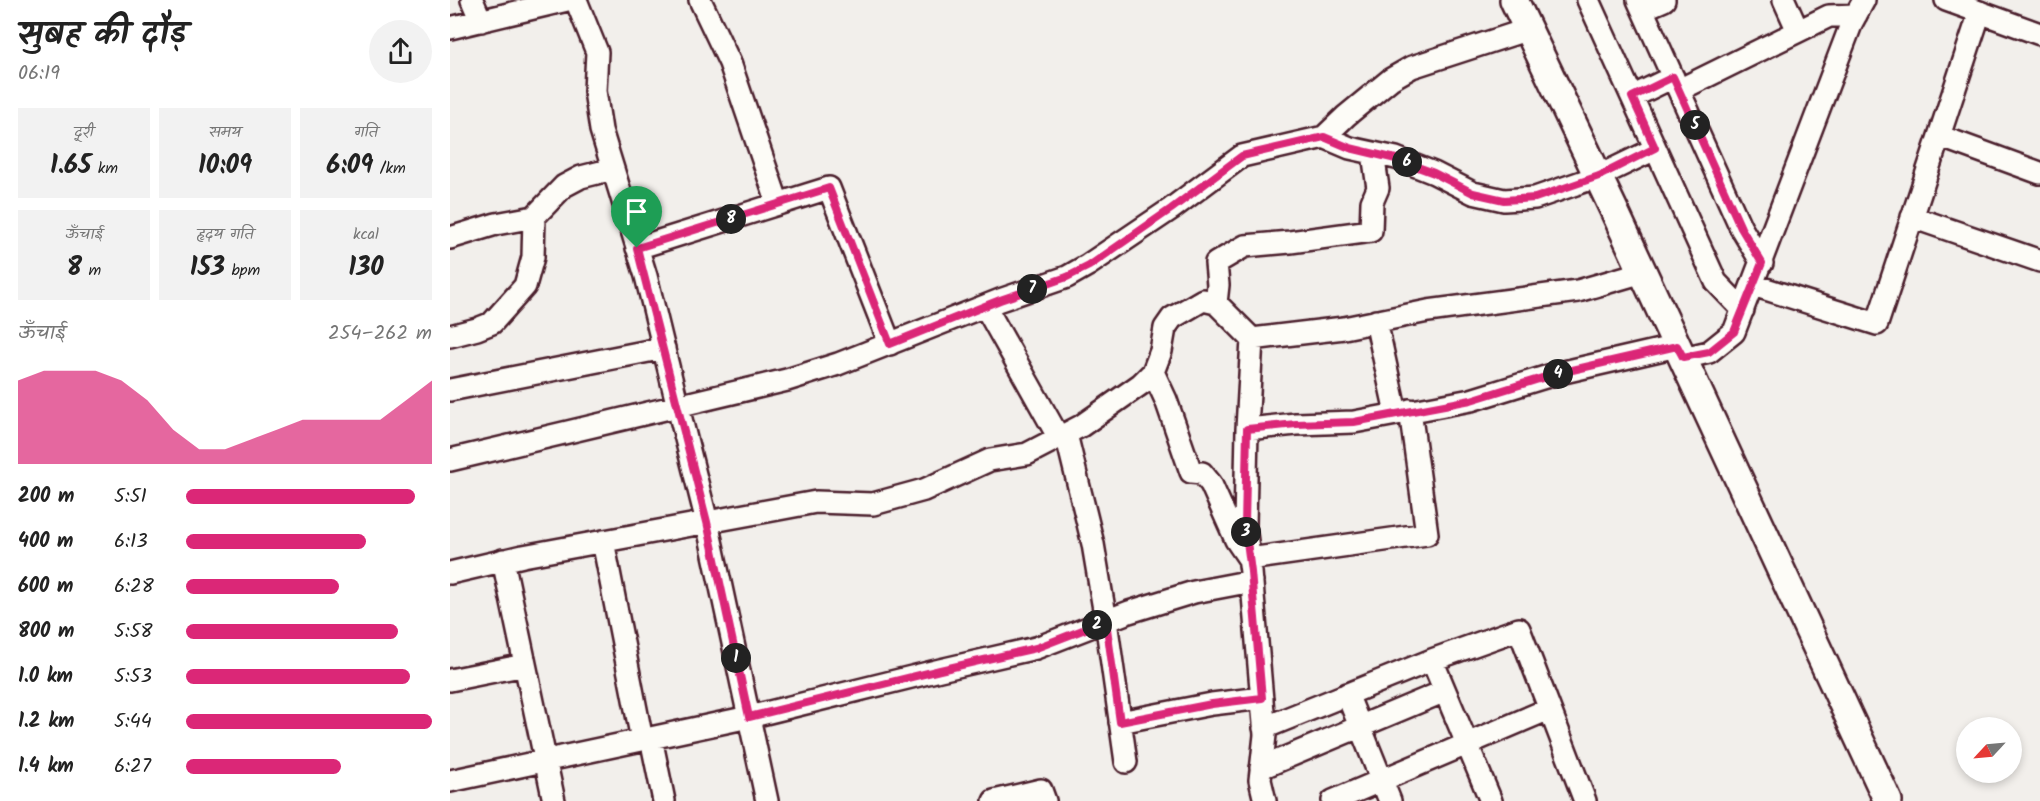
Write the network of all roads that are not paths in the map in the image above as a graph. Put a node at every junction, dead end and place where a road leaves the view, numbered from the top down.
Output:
1 (472, 0) edge
2 (567, 0) edge
3 (576, 0) edge
4 (700, 0) edge
5 (1515, 0) edge
6 (1588, 0) edge
7 (1664, 0) edge
8 (1784, 0) edge
9 (1946, 0) edge
10 (1641, 5) edge
11 (1860, 8) edge
12 (1980, 12) junction
13 (481, 21) junction
14 (450, 28) edge
15 (1528, 29) junction
16 (1798, 31) junction
17 (2040, 34) edge
18 (1676, 84) junction
19 (1632, 97) junction
20 (1939, 136) junction
21 (1324, 137) junction
22 (1655, 148) junction
23 (1372, 153) junction
24 (613, 169) junction
25 (2040, 173) edge
26 (1599, 176) junction
27 (778, 204) junction
28 (534, 217) junction
29 (1912, 217) junction
30 (450, 238) edge
31 (637, 248) junction
32 (2040, 261) edge
33 (1762, 263) junction
34 (1643, 272) junction
35 (1753, 285) junction
36 (1216, 303) junction
37 (985, 306) junction
38 (1743, 310) junction
39 (1376, 321) junction
40 (450, 336) edge
41 (1252, 339) junction
42 (890, 344) junction
43 (664, 348) junction
44 (1680, 352) junction
45 (1153, 372) junction
46 (450, 390) edge
47 (678, 407) junction
48 (1403, 412) junction
49 (1247, 429) junction
50 (1062, 436) junction
51 (450, 460) edge
52 (707, 522) junction
53 (603, 541) junction
54 (1250, 559) junction
55 (503, 560) junction
56 (451, 570) edge
57 (1252, 581) junction
58 (1106, 621) junction
59 (1432, 660) junction
60 (525, 665) junction
61 (450, 680) edge
62 (1445, 692) junction
63 (1347, 694) junction
64 (1262, 698) junction
65 (1549, 709) junction
66 (749, 717) junction
67 (1120, 722) junction
68 (1360, 727) junction
69 (1264, 728) junction
70 (647, 739) junction
71 (1466, 744) junction
72 (546, 761) junction
73 (1126, 762) dead end
74 (1261, 768) junction
75 (1381, 780) junction
76 (450, 782) edge
77 (554, 801) edge
78 (664, 801) edge
79 (767, 801) edge
80 (994, 801) edge
81 (1045, 801) edge
82 (1265, 801) edge
83 (1333, 801) edge
84 (1390, 801) edge
85 (1491, 801) edge
86 (1585, 801) edge
87 (1888, 801) edge

1 - 13 street
2 - 13 street
3 - 24 street
4 - 27 street
5 - 15 main road
6 - 19 street
7 - 10 street
8 - 16 street
9 - 12 street
10 - 18 street
11 - 16 street
11 - 33 street
12 - 17 street
12 - 20 street
13 - 14 street
15 - 21 street
15 - 26 main road
16 - 18 street
18 - 19 street
18 - 33 street
19 - 22 street
20 - 25 street
20 - 29 street
21 - 23 street
21 - 37 street
22 - 26 street
22 - 38 street
23 - 26 street
23 - 36 street
24 - 28 street
24 - 31 street
26 - 34 main road
27 - 31 street
27 - 42 street
28 - 30 street
28 - 40 street
29 - 32 street
29 - 35 street
31 - 43 street
33 - 35 street
34 - 39 street
34 - 44 main road
35 - 38 street
36 - 41 street
36 - 45 street
37 - 42 street
37 - 50 street
38 - 44 street
39 - 41 street
39 - 48 street
41 - 49 street
42 - 47 street
43 - 46 street
43 - 47 street
44 - 48 street
44 - 87 main road
45 - 50 street
45 - 54 street
47 - 51 street
47 - 52 street
48 - 49 street
48 - 54 street
49 - 54 street
50 - 52 street
50 - 58 street
52 - 53 street
52 - 66 street
53 - 55 street
53 - 70 street
54 - 57 street
55 - 56 street
55 - 60 street
57 - 58 street
57 - 64 street
58 - 66 street
58 - 67 street
59 - 62 street
59 - 63 street
59 - 65 street
60 - 61 street
60 - 72 street
62 - 68 street
62 - 71 street
63 - 68 street
63 - 69 street
64 - 67 street
64 - 69 street
65 - 71 street
65 - 86 street
66 - 70 street
66 - 79 street
67 - 73 street
68 - 74 street
68 - 75 street
69 - 74 street
70 - 72 street
70 - 78 street
71 - 75 street
71 - 85 street
72 - 76 street
72 - 77 street
74 - 82 street
75 - 83 street
75 - 84 street
80 - 81 street

